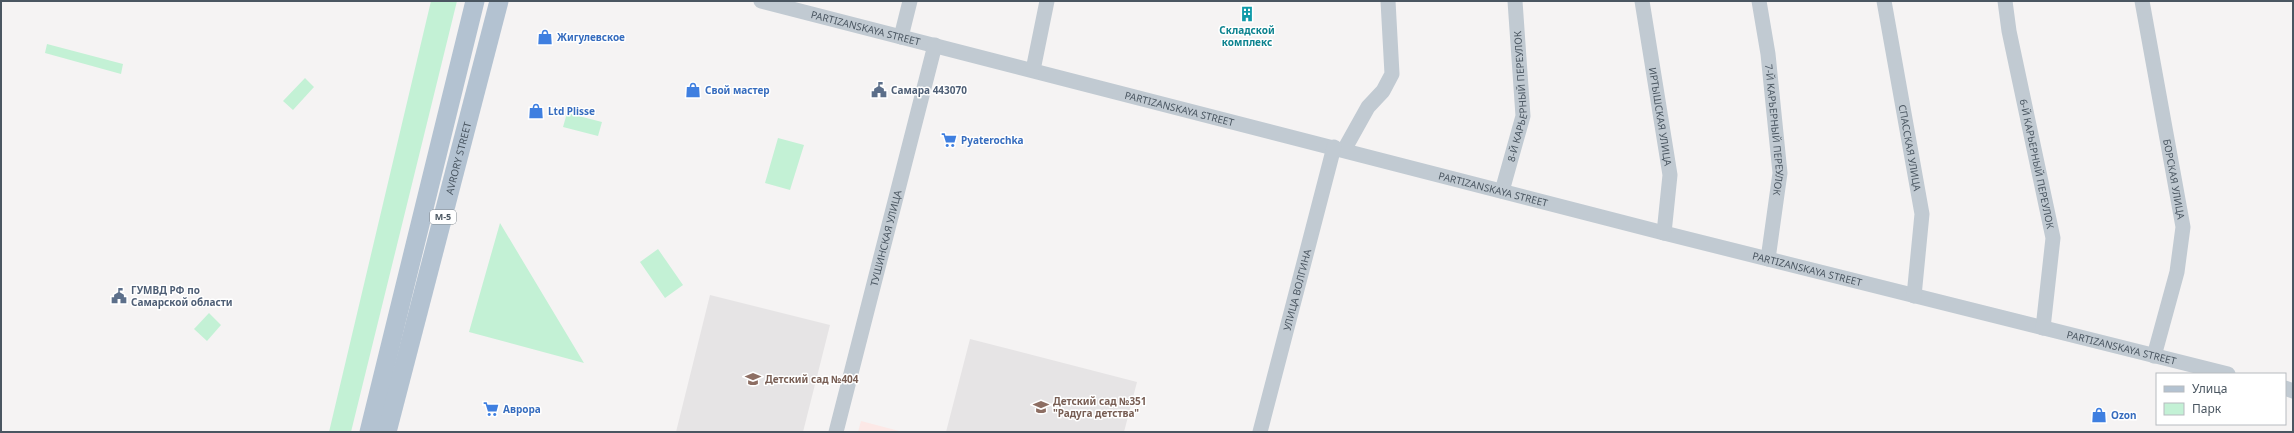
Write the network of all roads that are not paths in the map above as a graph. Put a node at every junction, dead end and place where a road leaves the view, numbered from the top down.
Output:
1 (475, 1) edge
2 (499, 1) edge
3 (760, 1) edge
4 (910, 1) edge
5 (1047, 1) edge
6 (1388, 1) edge
7 (1515, 1) edge
8 (1642, 1) edge
9 (1760, 1) edge
10 (1884, 1) edge
11 (2005, 1) edge
12 (2142, 1) edge
13 (801, 6) edge
14 (901, 37) junction
15 (935, 45) junction
16 (1033, 70) junction
17 (1339, 149) junction
18 (1502, 191) junction
19 (1664, 233) junction
20 (1768, 259) junction
21 (1914, 296) junction
22 (2043, 328) junction
23 (2154, 356) junction
24 (2224, 373) edge
25 (369, 432) edge
26 (387, 432) edge
27 (836, 432) edge
28 (1260, 432) edge

1 - 25 main road, AVRORY STREET / М-5
2 - 26 main road, AVRORY STREET / М-5
3 - 13 street, PARTIZANSKAYA STREET
4 - 14 street
5 - 16 street
6 - 17 street, УЛИЦА ВОЛГИНА
7 - 18 street, 8-Й КАРЬЕРНЫЙ ПЕРЕУЛОК
8 - 19 street, ИРТЫШСКАЯ УЛИЦА
9 - 20 street, 7-Й КАРЬЕРНЫЙ ПЕРЕУЛОК
10 - 21 street, СПАССКАЯ УЛИЦА
11 - 22 street, 6-Й КАРЬЕРНЫЙ ПЕРЕУЛОК
12 - 23 street, БОРСКАЯ УЛИЦА
13 - 14 street, PARTIZANSKAYA STREET
14 - 15 street, PARTIZANSKAYA STREET
15 - 16 street, PARTIZANSKAYA STREET
15 - 27 street, ТУШИНСКАЯ УЛИЦА
16 - 17 street, PARTIZANSKAYA STREET
17 - 18 street, PARTIZANSKAYA STREET
17 - 28 street, УЛИЦА ВОЛГИНА
18 - 19 street, PARTIZANSKAYA STREET
19 - 20 street, PARTIZANSKAYA STREET
20 - 21 street, PARTIZANSKAYA STREET
21 - 22 street, PARTIZANSKAYA STREET
22 - 23 street, PARTIZANSKAYA STREET
23 - 24 street, PARTIZANSKAYA STREET

